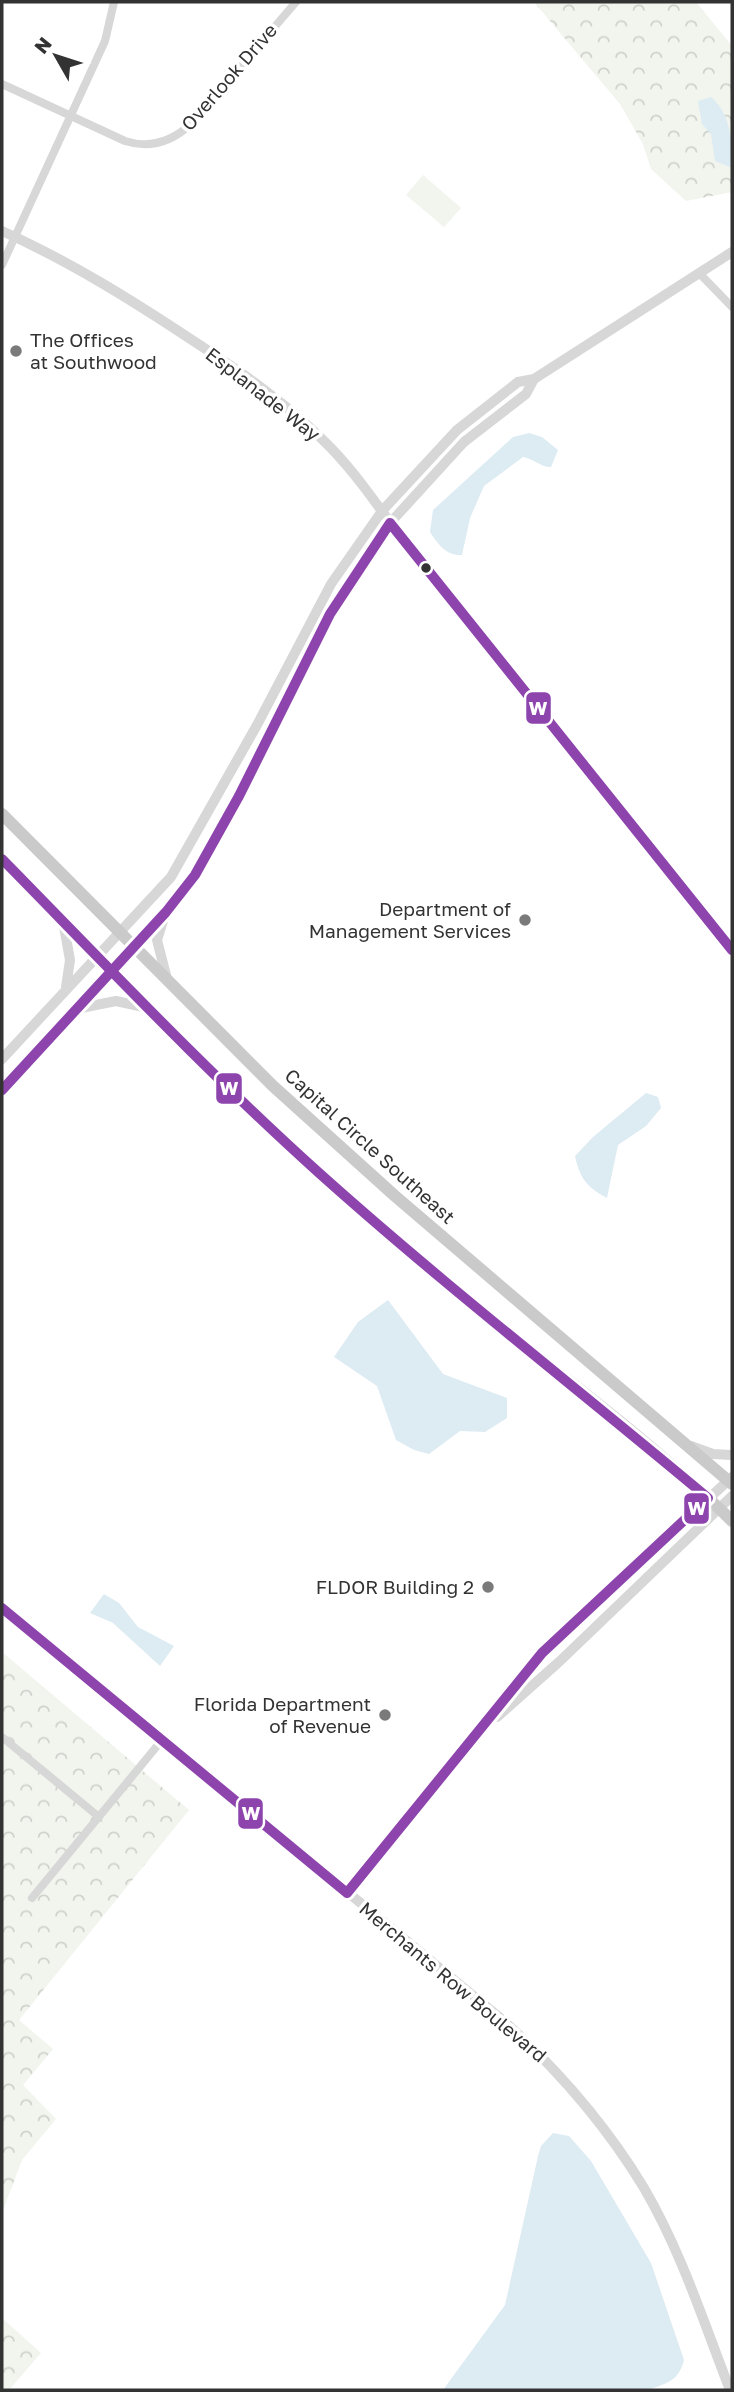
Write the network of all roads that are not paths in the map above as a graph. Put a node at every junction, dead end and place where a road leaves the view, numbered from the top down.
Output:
1 (114, 2) edge
2 (296, 2) edge
3 (2, 84) edge
4 (71, 116) junction
5 (2, 230) edge
6 (16, 237) junction
7 (732, 252) edge
8 (2, 265) edge
9 (700, 274) junction
10 (732, 307) edge
11 (534, 379) junction
12 (382, 511) junction
13 (390, 523) junction
14 (232, 769) junction
15 (248, 776) junction
16 (2, 814) edge
17 (2, 859) edge
18 (166, 912) junction
19 (63, 921) junction
20 (120, 933) junction
21 (134, 946) junction
22 (732, 950) edge
23 (98, 956) junction
24 (112, 970) junction
25 (167, 979) junction
26 (65, 990) junction
27 (148, 1008) junction
28 (76, 1009) junction
29 (2, 1059) edge
30 (2, 1090) edge
31 (688, 1445) junction
32 (732, 1455) edge
33 (731, 1481) edge
34 (732, 1496) edge
35 (708, 1498) junction
36 (719, 1508) junction
37 (732, 1521) edge
38 (2, 1608) edge
39 (2, 1737) edge
40 (473, 1738) junction
41 (162, 1740) junction
42 (99, 1817) junction
43 (346, 1893) junction
44 (32, 1898) dead end
45 (730, 2390) edge

1 - 4 street
2 - 4 street, Overlook Drive
3 - 4 street, Overlook Drive
4 - 6 street
5 - 6 street, Esplanade Way
6 - 8 street
6 - 12 street, Esplanade Way
7 - 9 street
9 - 10 street
9 - 11 street
11 - 12 street
11 - 13 street
12 - 13 street, Esplanade Way
12 - 14 street
13 - 15 street
13 - 22 street, Esplanade Way
14 - 15 street
14 - 20 street
15 - 18 street
16 - 20 main road, Capital Circle Southeast
17 - 19 main road
18 - 21 street
18 - 25 street
19 - 23 main road
19 - 26 street
20 - 21 main road, Capital Circle Southeast
20 - 23 street
21 - 24 street
21 - 25 main road, Capital Circle Southeast
23 - 24 main road
23 - 26 street
24 - 27 main road
24 - 28 street
25 - 31 main road, Capital Circle Southeast
26 - 29 street
27 - 28 street
27 - 35 main road
28 - 30 street
31 - 32 street
31 - 33 main road, Capital Circle Southeast
33 - 35 street
34 - 36 street
35 - 36 main road
35 - 40 street
36 - 37 main road
36 - 40 street
38 - 41 street, Merchants Row Boulevard
39 - 42 street
40 - 43 street
41 - 42 street
41 - 43 street, Merchants Row Boulevard
42 - 44 street
43 - 45 street, Merchants Row Boulevard

